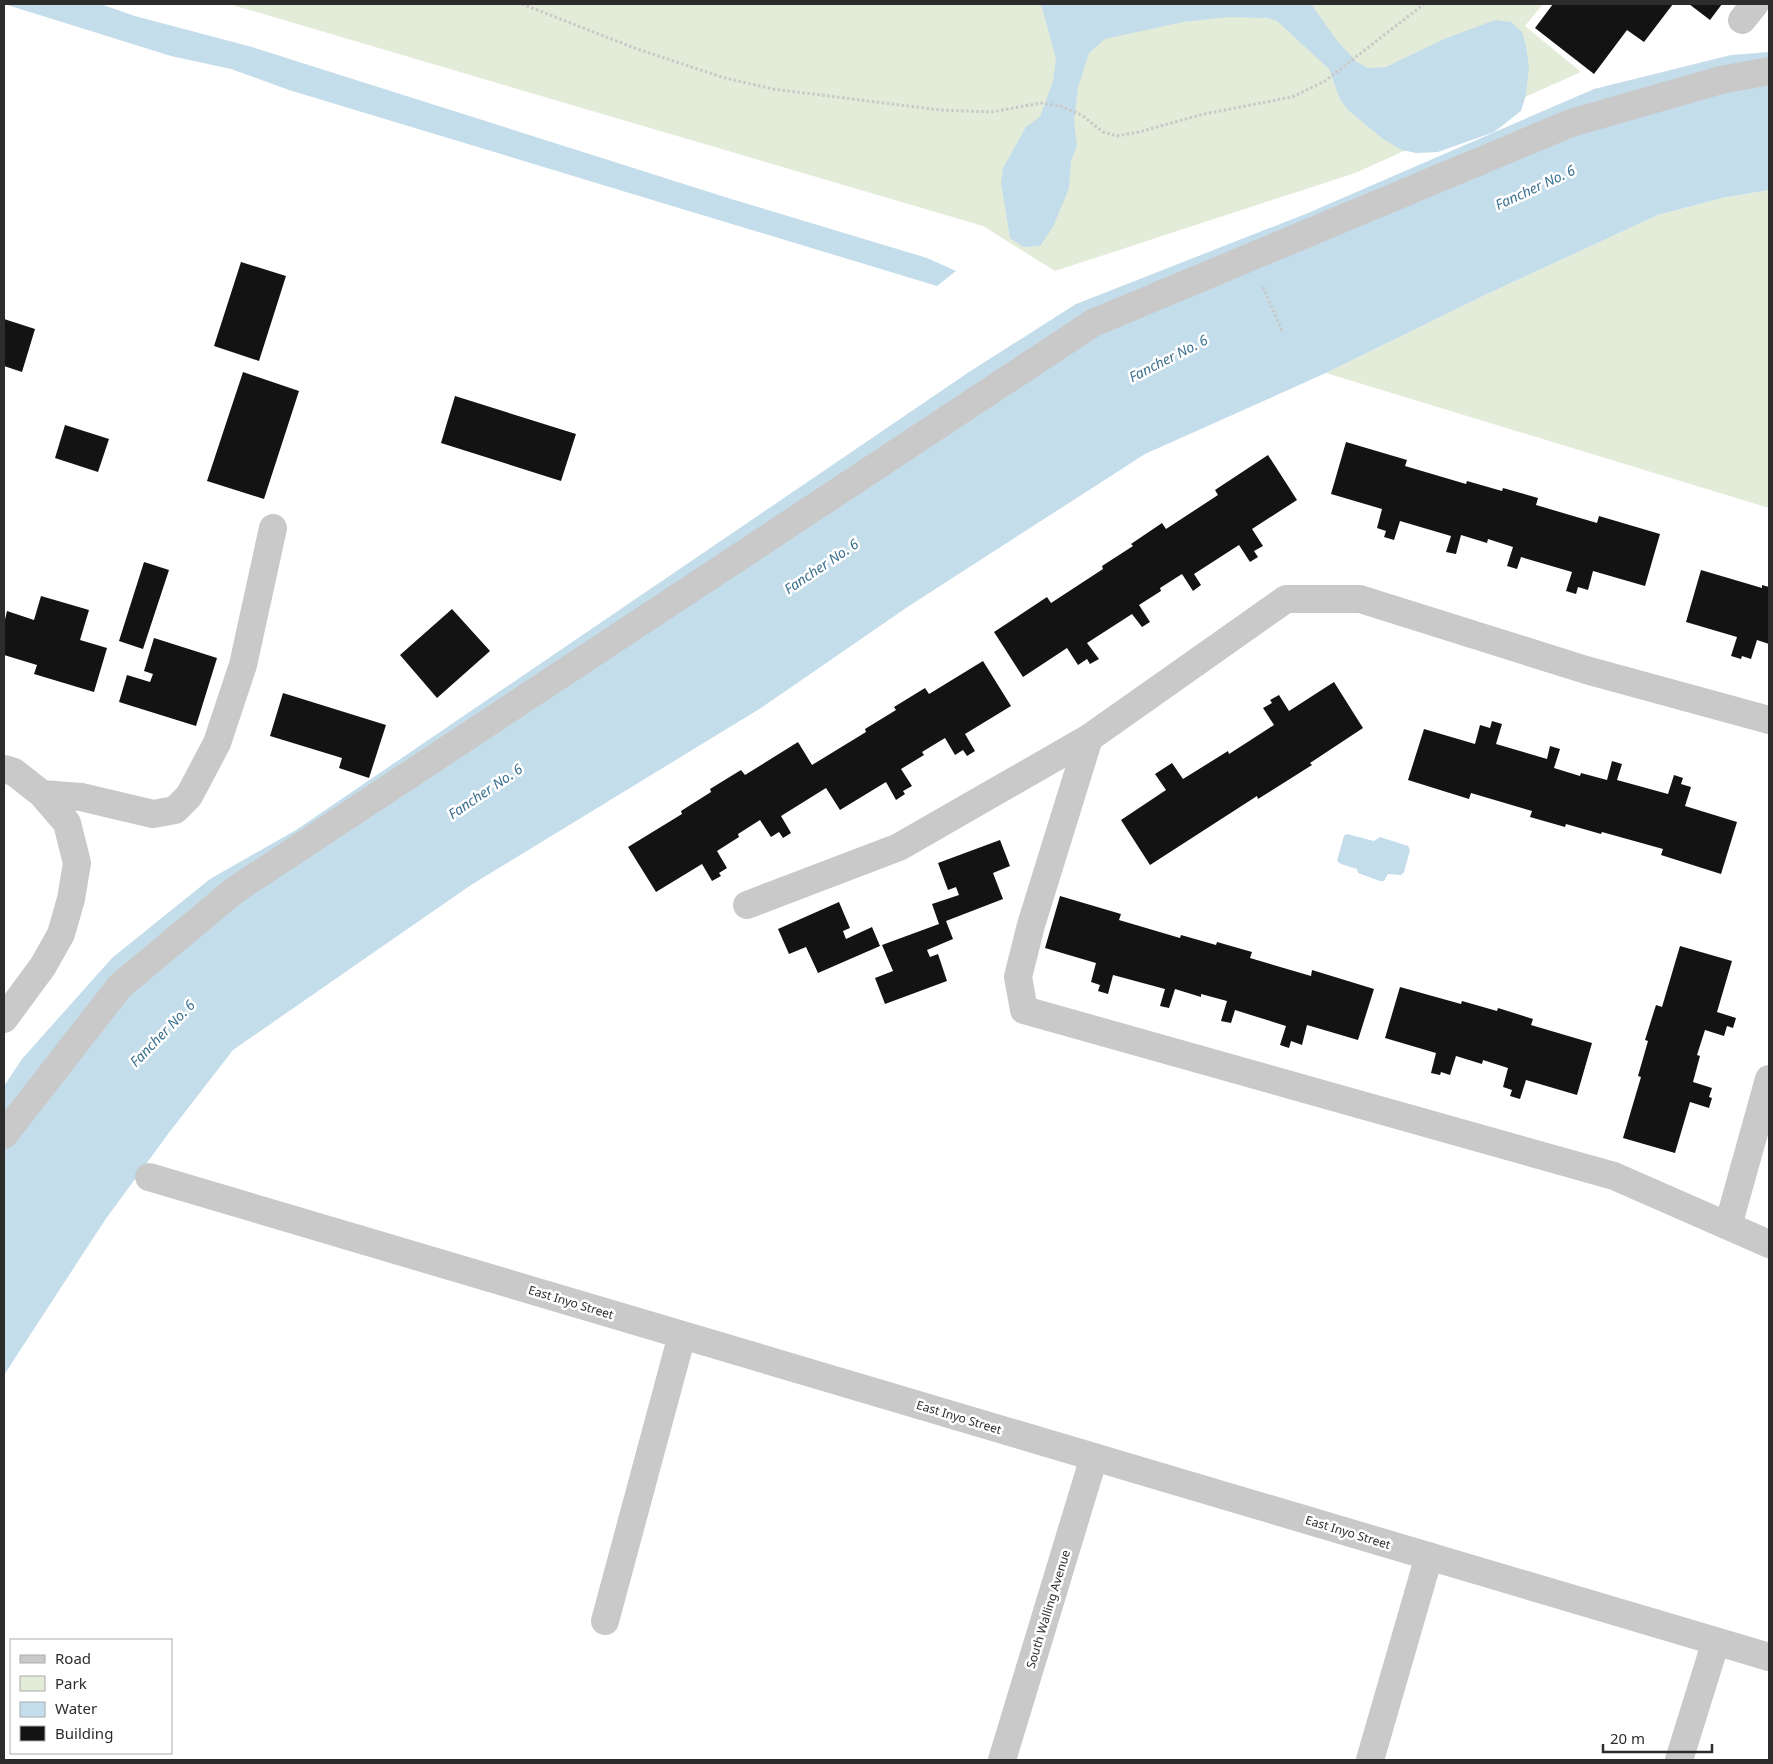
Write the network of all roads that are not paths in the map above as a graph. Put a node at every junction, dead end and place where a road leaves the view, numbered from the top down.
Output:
1 (1769, 71) edge
2 (273, 528) dead end
3 (1769, 720) edge
4 (1089, 738) junction
5 (9, 771) edge
6 (42, 794) junction
7 (747, 905) dead end
8 (4, 1019) edge
9 (1769, 1079) edge
10 (4, 1135) edge
11 (149, 1177) dead end
12 (1728, 1226) junction
13 (1769, 1244) edge
14 (682, 1335) junction
15 (1094, 1457) junction
16 (1429, 1556) junction
17 (605, 1621) dead end
18 (1716, 1641) junction
19 (1769, 1657) edge
20 (1002, 1760) edge
21 (1370, 1760) edge
22 (1679, 1760) edge

1 - 10 street
2 - 6 street
3 - 4 street
4 - 7 street
4 - 12 street
5 - 6 street
6 - 8 street
9 - 12 street
11 - 14 street, East Inyo Street
12 - 13 street
14 - 15 street, East Inyo Street
14 - 17 street
15 - 16 street, East Inyo Street
15 - 20 street, South Walling Avenue
16 - 18 street, East Inyo Street
16 - 21 street
18 - 19 street, East Inyo Street
18 - 22 street

